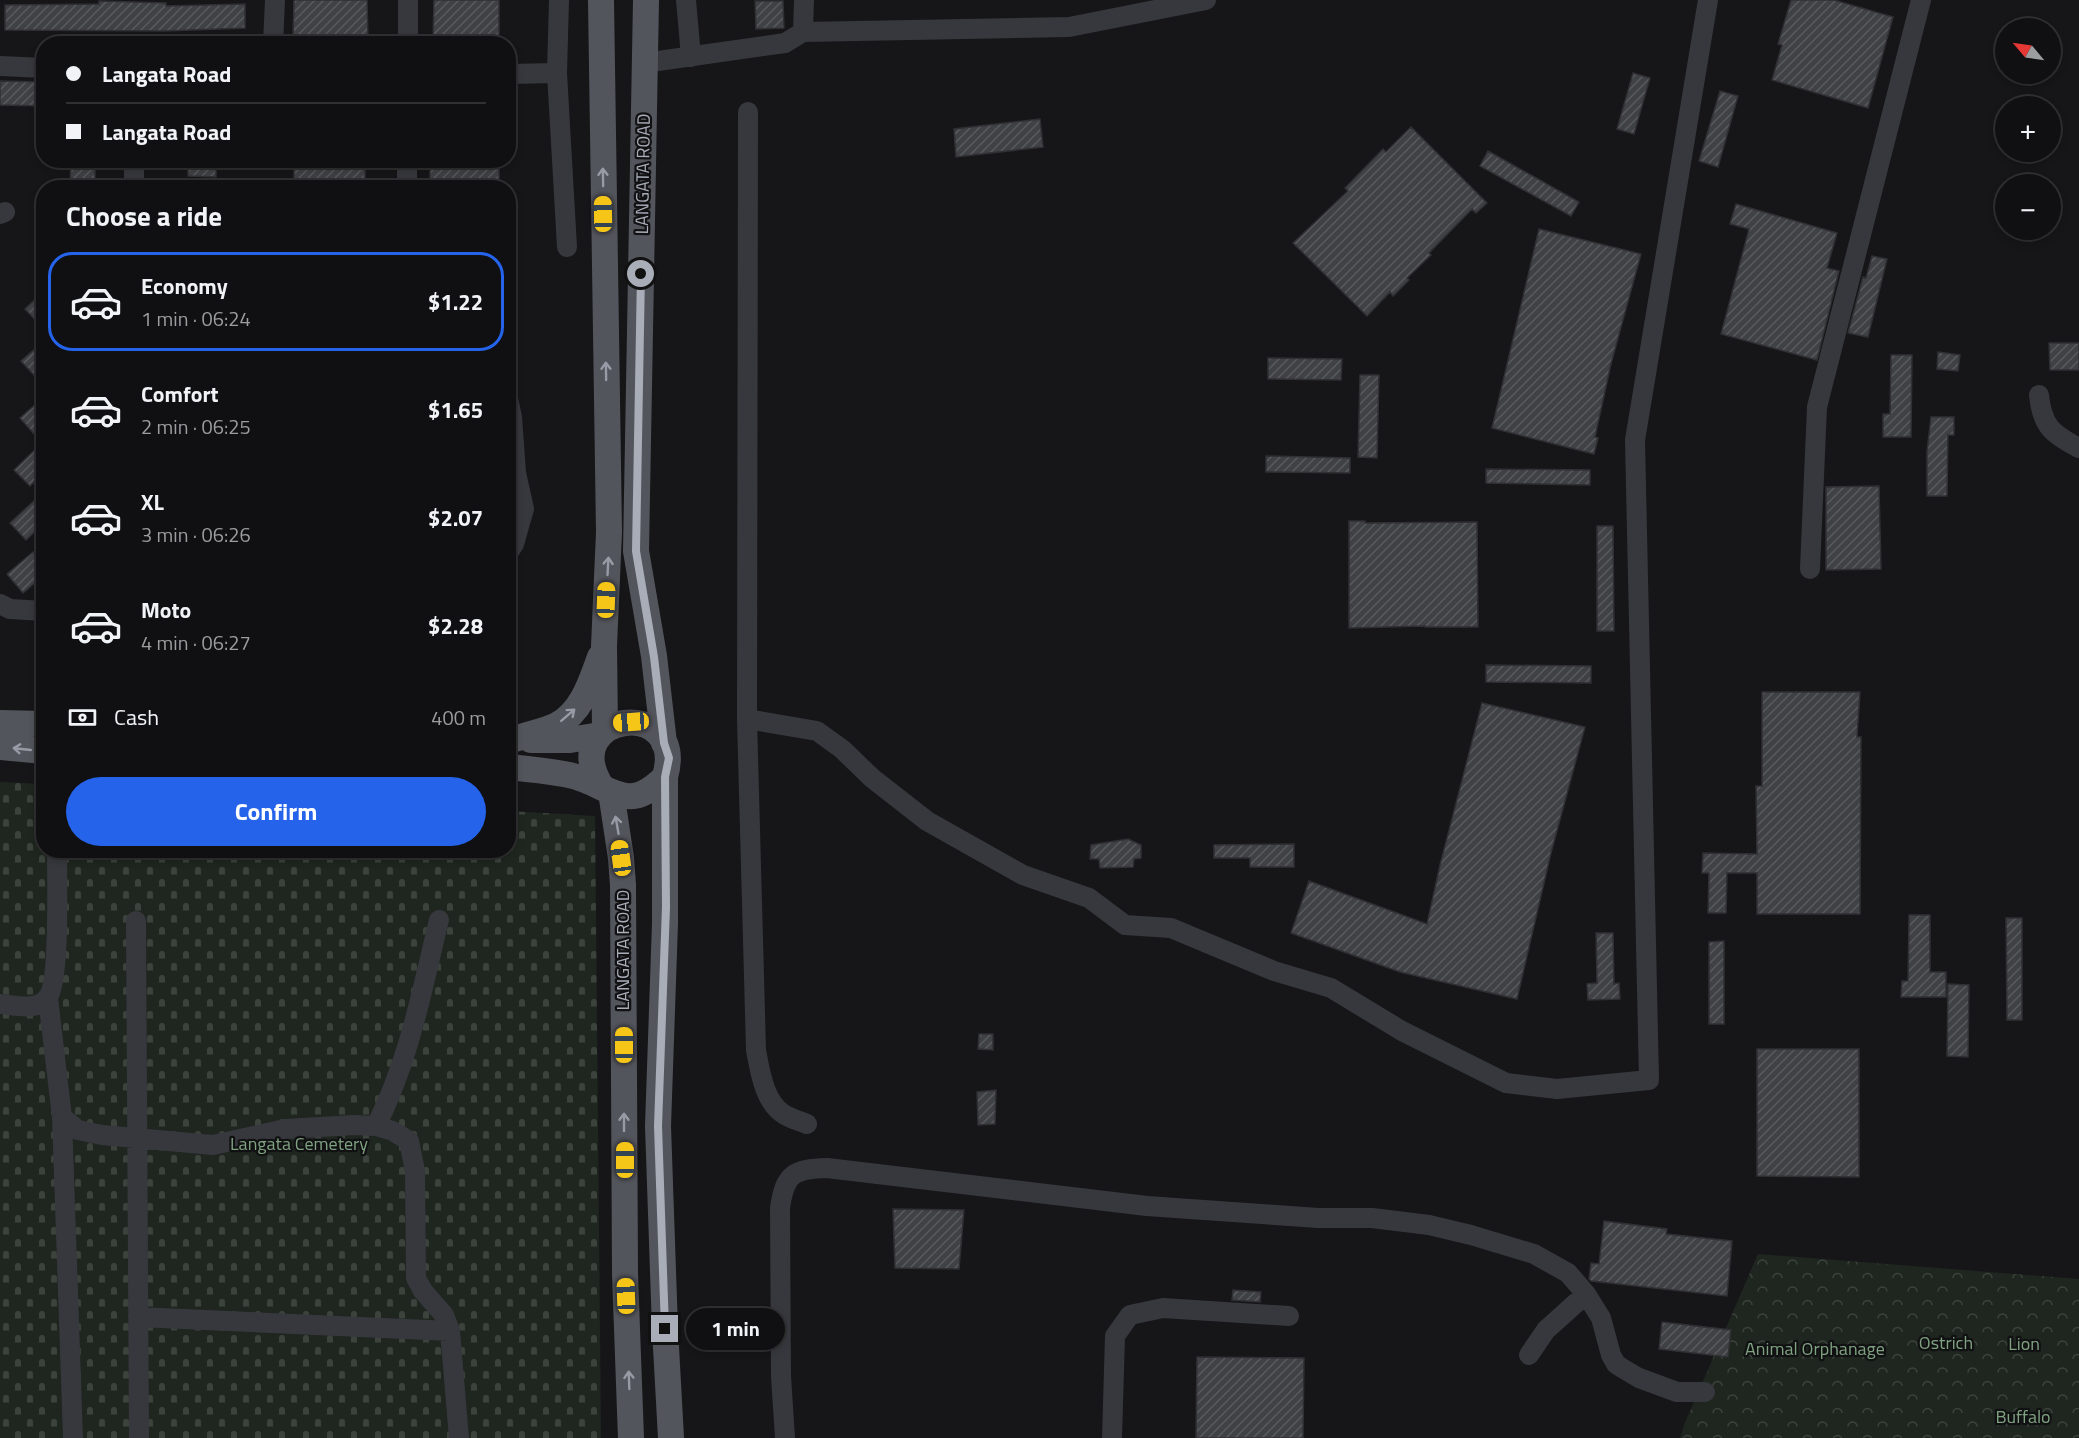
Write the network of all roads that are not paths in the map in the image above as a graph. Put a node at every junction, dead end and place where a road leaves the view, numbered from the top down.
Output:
1 (274, 0) edge
2 (408, 0) edge
3 (559, 0) edge
4 (601, 0) edge
5 (646, 0) edge
6 (686, 0) edge
7 (804, 0) edge
8 (1206, 0) edge
9 (1708, 0) edge
10 (1921, 0) edge
11 (803, 32) junction
12 (273, 36) edge
13 (408, 36) edge
14 (692, 57) junction
15 (644, 63) junction
16 (0, 66) edge
17 (36, 68) edge
18 (557, 73) junction
19 (516, 74) edge
20 (748, 112) dead end
21 (567, 247) dead end
22 (2038, 395) dead end
23 (2079, 448) edge
24 (516, 491) edge
25 (516, 537) edge
26 (1810, 569) dead end
27 (0, 604) edge
28 (36, 611) edge
29 (604, 646) junction
30 (747, 719) junction
31 (0, 723) edge
32 (36, 724) edge
33 (602, 732) junction
34 (516, 738) edge
35 (516, 739) edge
36 (664, 743) junction
37 (0, 747) edge
38 (36, 750) edge
39 (516, 768) edge
40 (665, 777) junction
41 (606, 789) junction
42 (57, 858) edge
43 (439, 920) dead end
44 (136, 921) dead end
45 (48, 998) junction
46 (0, 1004) edge
47 (63, 1117) junction
48 (807, 1124) dead end
49 (376, 1126) junction
50 (137, 1139) junction
51 (1586, 1294) junction
52 (1289, 1316) dead end
53 (138, 1317) junction
54 (450, 1331) junction
55 (1529, 1355) dead end
56 (1706, 1392) dead end
57 (73, 1438) edge
58 (139, 1438) edge
59 (459, 1438) edge
60 (631, 1438) edge
61 (671, 1438) edge
62 (785, 1438) edge
63 (1112, 1438) edge

1 - 12 street
2 - 13 street
3 - 18 street
29 -> 4 main road
5 - 15 main road, LANGATA ROAD
6 - 14 street
7 - 11 street
8 - 11 street
9 - 30 street
10 - 26 street
11 - 14 street
14 - 15 street
15 - 36 main road, LANGATA ROAD
16 - 17 street
18 - 19 street
18 - 21 street
20 - 30 street
22 - 23 street
24 - 25 street
27 - 28 street
29 - 33 main road
34 -> 29 main road
30 - 48 street
31 - 32 main road
33 - 35 main road
33 - 36 main road
33 - 41 main road
36 - 40 main road
38 -> 37 main road
39 - 41 main road
40 - 41 main road
40 - 61 main road
60 -> 41 main road, LANGATA ROAD
42 - 45 street
43 - 49 street
44 - 50 street
45 - 46 street
45 - 47 street
47 - 50 street
47 - 57 street
49 - 50 street
49 - 54 street
50 - 53 street
51 - 55 street
51 - 56 street
51 - 62 street
52 - 63 street
53 - 54 street
53 - 58 street
54 - 59 street

